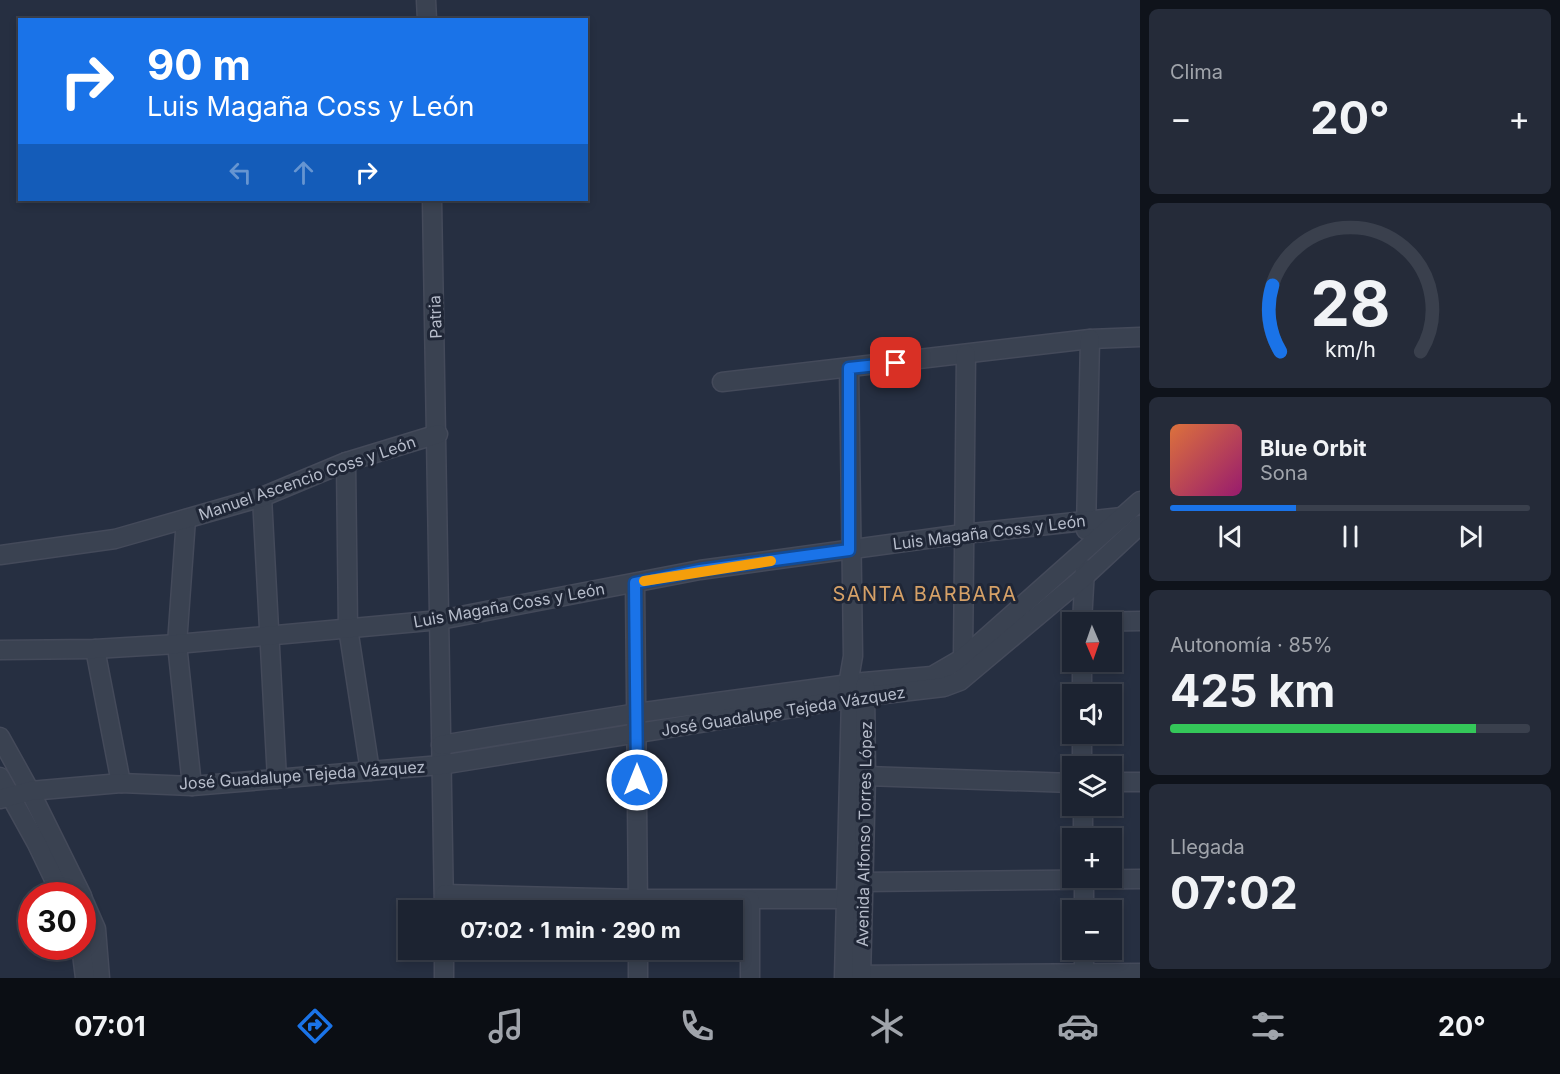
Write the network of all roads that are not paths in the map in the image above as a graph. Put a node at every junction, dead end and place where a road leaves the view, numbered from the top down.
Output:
1 (426, 0) edge
2 (427, 18) edge
3 (432, 201) edge
4 (1140, 337) edge
5 (1090, 339) junction
6 (966, 354) junction
7 (849, 368) junction
8 (722, 382) dead end
9 (438, 434) junction
10 (346, 462) junction
11 (262, 497) junction
12 (1140, 501) edge
13 (1122, 517) junction
14 (186, 519) junction
15 (1086, 519) junction
16 (1140, 525) edge
17 (963, 534) junction
18 (849, 550) junction
19 (1086, 551) junction
20 (0, 555) edge
21 (1084, 577) junction
22 (635, 583) junction
23 (1082, 612) edge
24 (440, 620) junction
25 (1122, 621) edge
26 (1140, 621) edge
27 (348, 628) junction
28 (268, 636) junction
29 (177, 644) junction
30 (95, 649) junction
31 (0, 650) edge
32 (963, 658) junction
33 (857, 690) junction
34 (637, 713) junction
35 (637, 733) junction
36 (0, 737) edge
37 (441, 745) junction
38 (441, 765) junction
39 (370, 771) junction
40 (866, 776) junction
41 (0, 777) edge
42 (277, 778) junction
43 (1122, 782) edge
44 (1140, 782) edge
45 (121, 783) junction
46 (1062, 783) edge
47 (192, 786) junction
48 (30, 791) junction
49 (5, 798) edge
50 (1062, 878) edge
51 (1122, 879) edge
52 (1140, 879) edge
53 (54, 882) edge
54 (75, 882) edge
55 (863, 882) junction
56 (845, 899) junction
57 (445, 900) edge
58 (638, 900) edge
59 (743, 900) edge
60 (750, 900) junction
61 (83, 960) edge
62 (96, 960) edge
63 (444, 960) edge
64 (638, 960) edge
65 (1084, 960) edge
66 (1140, 973) edge
67 (853, 976) edge
68 (1084, 976) edge
69 (85, 978) edge
70 (100, 978) edge
71 (444, 978) edge
72 (638, 978) edge
73 (750, 978) edge

1 - 2 street
3 - 9 street, Patria
4 - 5 street
5 - 6 street
5 - 15 street
6 - 7 street
6 - 17 street
7 - 8 street
7 - 18 street, Avenida Alfonso Torres López
9 - 10 street, Manuel Ascencio Coss y León
9 - 24 street, Patria
10 - 11 street, Manuel Ascencio Coss y León
10 - 27 street
11 - 14 street, Manuel Ascencio Coss y León
11 - 28 street
12 - 13 street, José Guadalupe Tejeda Vázquez
13 - 15 street, Luis Magaña Coss y León
13 - 19 street, José Guadalupe Tejeda Vázquez
14 - 20 street, Manuel Ascencio Coss y León
14 - 29 street
15 - 17 street, Luis Magaña Coss y León
15 - 19 street
16 - 21 street, José Guadalupe Tejeda Vázquez
17 - 18 street, Luis Magaña Coss y León
17 - 32 street
18 - 22 street, Luis Magaña Coss y León
18 - 33 street, Avenida Alfonso Torres López
19 - 21 street
19 - 32 street, José Guadalupe Tejeda Vázquez
21 - 23 street
21 - 33 street, José Guadalupe Tejeda Vázquez
22 - 24 street, Luis Magaña Coss y León
22 - 34 street
24 - 27 street, Luis Magaña Coss y León
24 - 37 street, Patria
25 - 26 street
27 - 28 street, Luis Magaña Coss y León
27 - 39 street
28 - 29 street, Luis Magaña Coss y León
28 - 42 street
29 - 30 street, Luis Magaña Coss y León
29 - 47 street
30 - 31 street, Luis Magaña Coss y León
30 - 45 street
32 - 33 street, José Guadalupe Tejeda Vázquez
33 - 34 street, José Guadalupe Tejeda Vázquez
33 - 35 street, José Guadalupe Tejeda Vázquez
33 - 40 street, Avenida Alfonso Torres López
33 - 56 street, Avenida Alfonso Torres López
34 - 35 street
34 - 37 street, José Guadalupe Tejeda Vázquez
35 - 38 street, José Guadalupe Tejeda Vázquez
35 - 58 street
36 - 48 street
37 - 38 street, Patria
38 - 39 street, José Guadalupe Tejeda Vázquez
38 - 57 street, Patria
39 - 42 street, José Guadalupe Tejeda Vázquez
40 - 46 street
40 - 55 street, Avenida Alfonso Torres López
41 - 49 street
42 - 47 street, José Guadalupe Tejeda Vázquez
43 - 44 street
45 - 47 street, José Guadalupe Tejeda Vázquez
45 - 48 street, José Guadalupe Tejeda Vázquez
48 - 49 street, José Guadalupe Tejeda Vázquez
48 - 54 street
49 - 53 street
50 - 55 street
51 - 52 street
55 - 56 street
55 - 67 street, Avenida Alfonso Torres López
56 - 60 street
56 - 67 street, Avenida Alfonso Torres López
59 - 60 street
60 - 73 street
61 - 69 street
62 - 70 street
63 - 71 street
64 - 72 street
65 - 68 street
66 - 68 street
67 - 68 street

